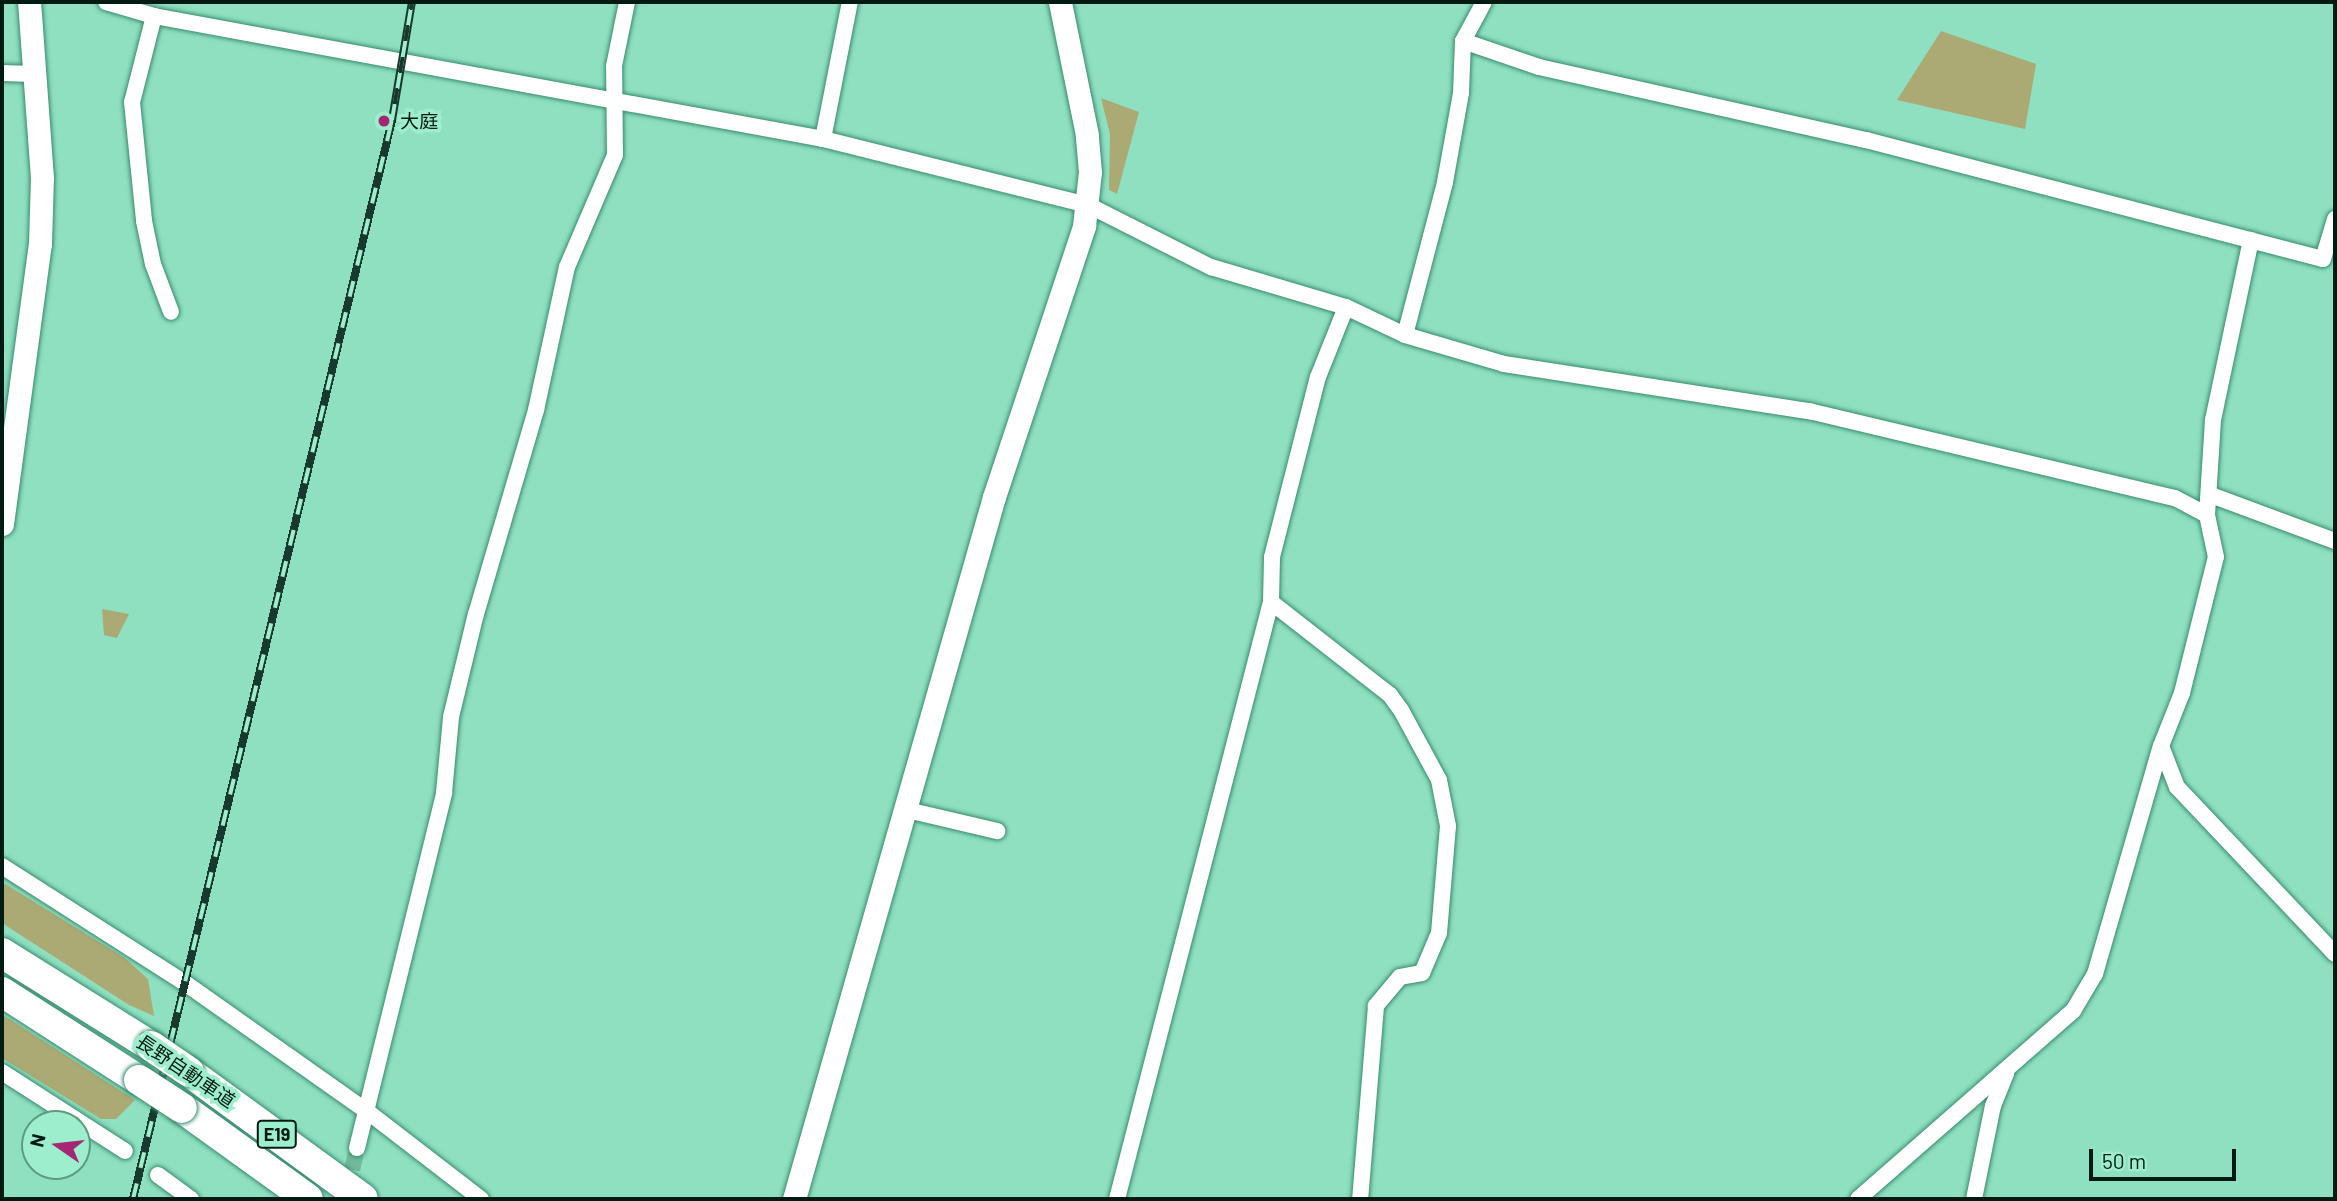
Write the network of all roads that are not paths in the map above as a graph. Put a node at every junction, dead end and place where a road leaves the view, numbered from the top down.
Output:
1 (29, 2) edge
2 (106, 2) edge
3 (627, 2) edge
4 (850, 2) edge
5 (1060, 2) edge
6 (1484, 2) edge
7 (154, 16) junction
8 (1463, 41) junction
9 (2, 73) edge
10 (34, 74) junction
11 (616, 103) junction
12 (822, 139) junction
13 (1088, 205) junction
14 (2335, 219) edge
15 (2251, 240) junction
16 (1346, 306) junction
17 (172, 312) dead end
18 (1405, 335) junction
19 (2211, 495) junction
20 (2207, 515) junction
21 (2, 524) edge
22 (2335, 541) edge
23 (1271, 602) junction
24 (2161, 746) junction
25 (903, 808) junction
26 (997, 831) dead end
27 (2, 866) edge
28 (2, 953) edge
29 (2335, 954) edge
30 (2, 992) edge
31 (2007, 1070) junction
32 (2, 1072) edge
33 (368, 1112) junction
34 (357, 1148) tunnel mouth
35 (125, 1151) dead end
36 (158, 1175) dead end
37 (191, 1199) edge
38 (308, 1199) edge
39 (363, 1199) edge
40 (481, 1199) edge
41 (794, 1199) edge
42 (1117, 1199) edge
43 (1360, 1199) edge
44 (1858, 1199) edge
45 (1974, 1199) edge

1 - 10 street
2 - 7 street
3 - 11 street
4 - 12 street
5 - 13 street
6 - 8 street
7 - 11 street
7 - 17 street
8 - 15 street
8 - 18 street
9 - 10 street
10 - 21 street
11 - 12 street
11 - 33 street
12 - 13 street
13 - 16 street
13 - 25 street
14 - 15 street
15 - 19 street
16 - 18 street
16 - 23 street
18 - 20 street
19 - 20 street
19 - 22 street
20 - 24 street
23 - 42 street
23 - 43 street
24 - 29 street
24 - 31 street
25 - 26 street
25 - 41 street
27 - 33 street
28 - 39 highway, 長野自動車道 / E19, bridge
30 - 38 highway, 長野自動車道 / E19, bridge
31 - 44 street
31 - 45 street
32 - 35 street
33 - 34 street
33 - 40 street
36 - 37 street

